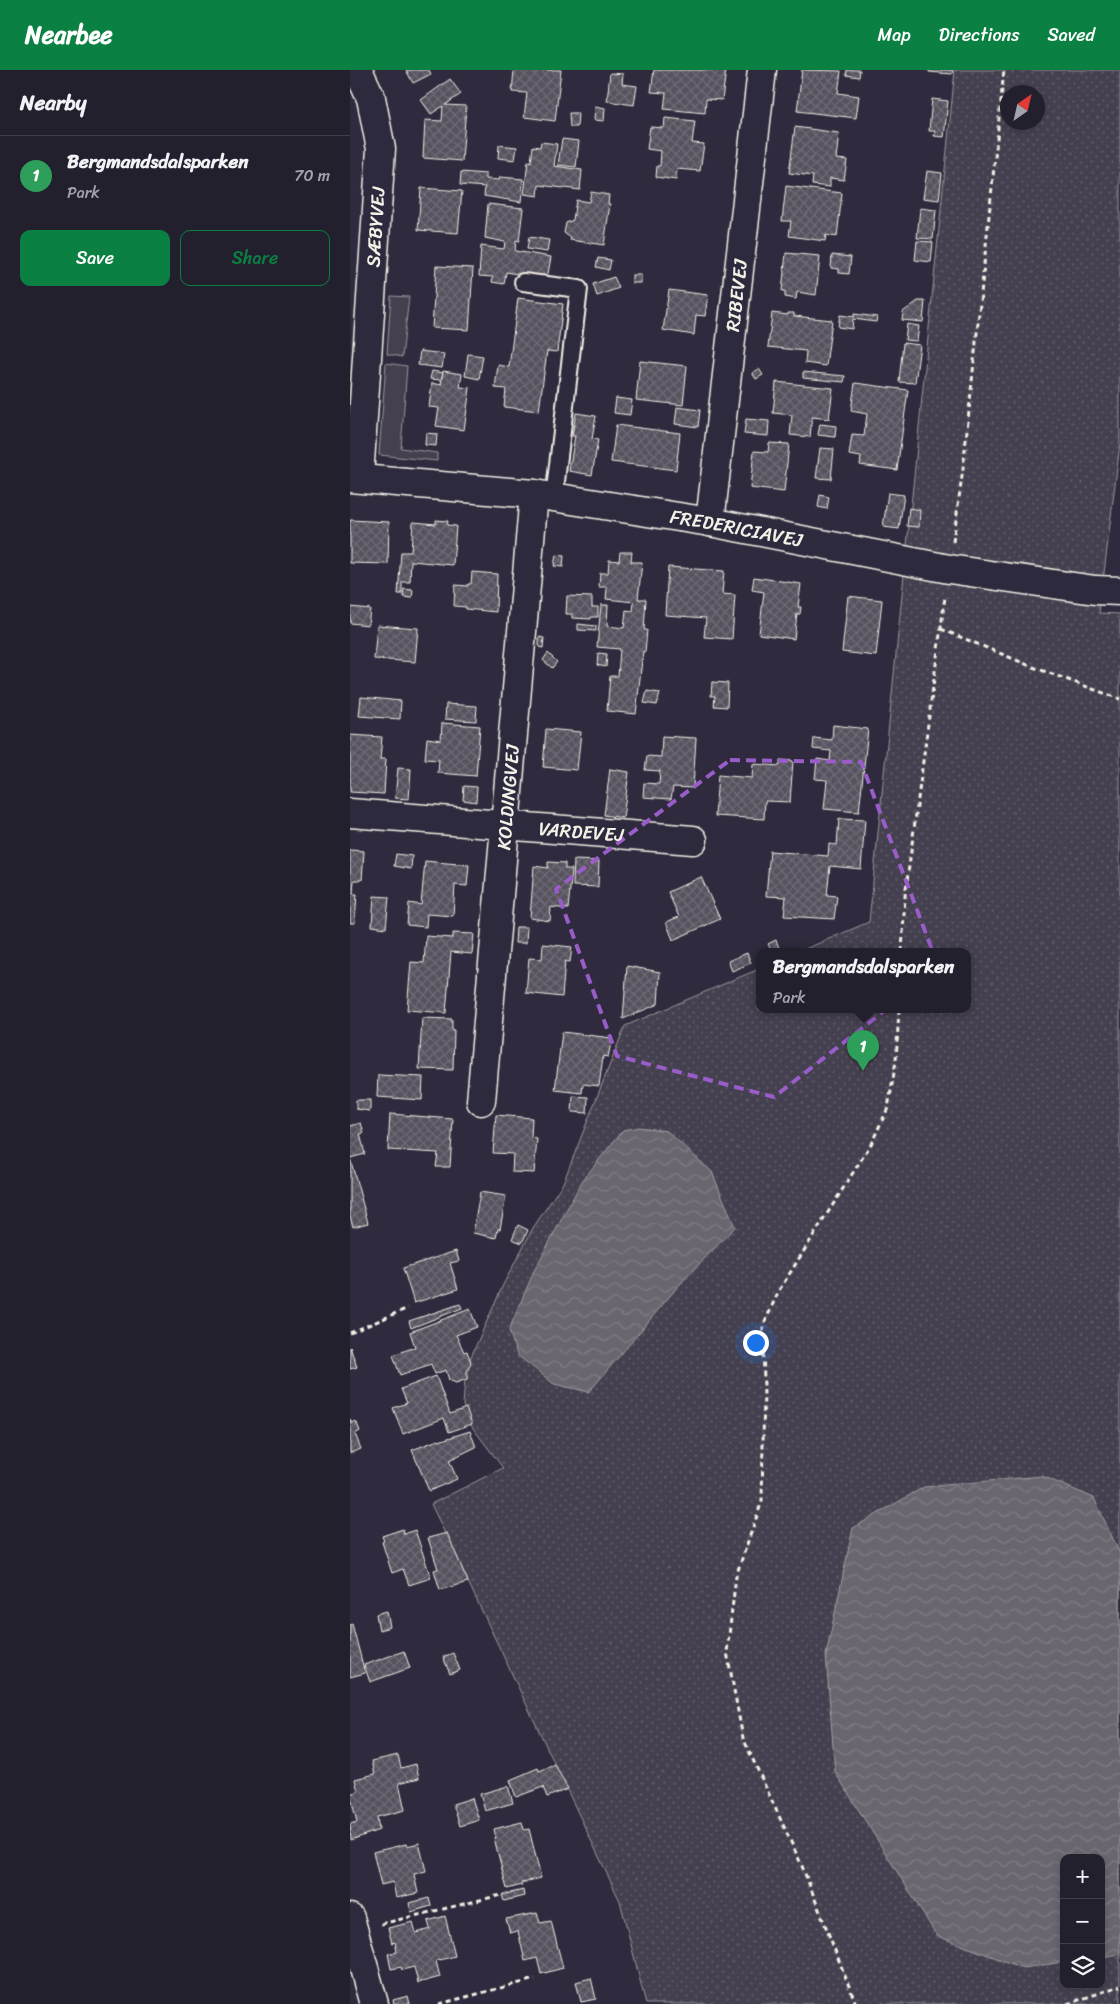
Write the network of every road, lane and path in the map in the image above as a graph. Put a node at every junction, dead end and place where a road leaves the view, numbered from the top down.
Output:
1 (358, 70) edge
2 (762, 70) edge
3 (1004, 70) edge
4 (523, 282) dead end
5 (354, 478) edge
6 (544, 496) junction
7 (710, 522) junction
8 (949, 569) junction
9 (1120, 591) edge
10 (941, 629) junction
11 (1120, 699) edge
12 (350, 812) edge
13 (505, 825) junction
14 (693, 840) dead end
15 (902, 948) edge
16 (898, 1013) edge
17 (481, 1101) dead end
18 (408, 1308) dead end
19 (350, 1333) edge
20 (501, 1895) dead end
21 (352, 1924) edge
22 (535, 1979) dead end
23 (1120, 1986) edge
24 (363, 1989) edge
25 (439, 2004) edge
26 (856, 2004) edge
27 (1068, 2004) edge

1 - 5 street, SÆBYVEJ
2 - 7 street, RIBEVEJ
3 - 8 path
4 - 6 lane
5 - 6 street, FREDERICIAVEJ
6 - 7 street, FREDERICIAVEJ
6 - 13 street, KOLDINGVEJ
7 - 8 street, FREDERICIAVEJ
8 - 9 street, FREDERICIAVEJ
8 - 10 path
10 - 11 path
10 - 15 path
12 - 13 street, VARDEVEJ
13 - 14 street, VARDEVEJ
13 - 17 street, KOLDINGVEJ
16 - 26 path
18 - 19 path
20 - 21 path
21 - 24 street
22 - 25 path
23 - 27 path

